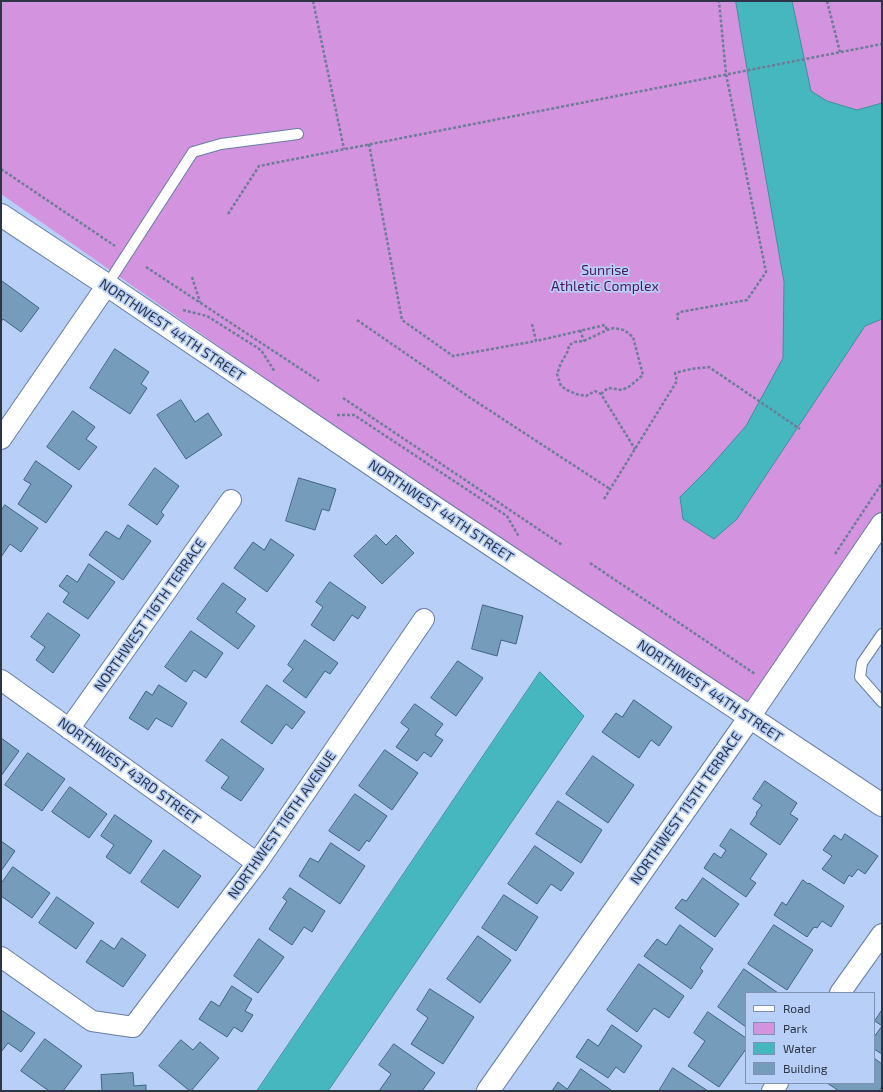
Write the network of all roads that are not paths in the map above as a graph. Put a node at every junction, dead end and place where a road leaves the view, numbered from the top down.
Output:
1 (298, 134) dead end
2 (1, 215) edge
3 (107, 285) junction
4 (1, 439) edge
5 (232, 500) dead end
6 (882, 522) edge
7 (424, 619) dead end
8 (882, 634) edge
9 (1, 680) edge
10 (882, 702) edge
11 (750, 717) junction
12 (69, 729) junction
13 (882, 805) edge
14 (257, 863) junction
15 (882, 934) edge
16 (1, 957) edge
17 (841, 992) edge
18 (488, 1091) edge

1 - 3 lane
2 - 3 street, NORTHWEST 44TH STREET
3 - 4 street
3 - 11 street, NORTHWEST 44TH STREET
5 - 12 street, NORTHWEST 116TH TERRACE
6 - 11 street, NORTHWEST 115TH TERRACE
7 - 14 street, NORTHWEST 116TH AVENUE
8 - 10 lane
9 - 12 street, NORTHWEST 43RD STREET
11 - 13 street, NORTHWEST 44TH STREET
11 - 18 street, NORTHWEST 115TH TERRACE
12 - 14 street, NORTHWEST 43RD STREET
14 - 16 street, NORTHWEST 116TH AVENUE
15 - 17 street

